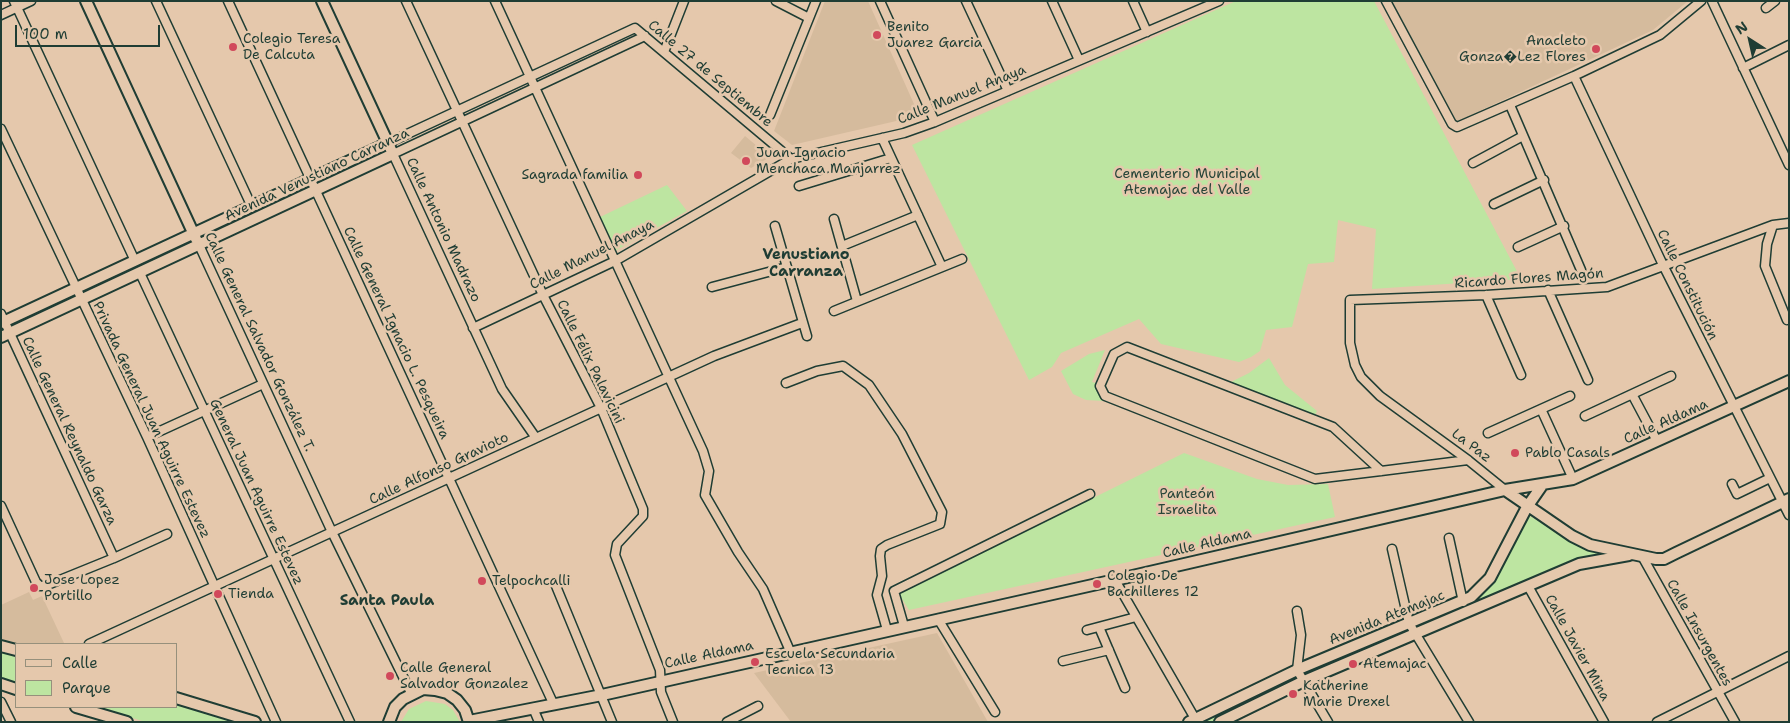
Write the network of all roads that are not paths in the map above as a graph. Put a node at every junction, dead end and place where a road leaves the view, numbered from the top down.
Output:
1 (31, 1) edge
2 (86, 1) edge
3 (156, 1) edge
4 (228, 1) edge
5 (322, 1) edge
6 (406, 1) edge
7 (494, 1) edge
8 (684, 1) edge
9 (776, 1) edge
10 (816, 1) edge
11 (880, 1) edge
12 (966, 1) edge
13 (1052, 1) edge
14 (1134, 1) edge
15 (1219, 1) edge
16 (1386, 1) edge
17 (1701, 1) edge
18 (1712, 1) edge
19 (1775, 1) edge
20 (15, 5) edge
21 (1766, 8) dead end
22 (1, 15) edge
23 (809, 18) junction
24 (635, 28) joint
25 (1147, 32) junction
26 (645, 36) junction
27 (1789, 45) edge
28 (664, 52) junction
29 (1079, 60) junction
30 (1743, 68) junction
31 (1574, 76) junction
32 (529, 77) junction
33 (534, 88) junction
34 (1008, 91) junction
35 (1510, 105) junction
36 (457, 111) junction
37 (770, 115) dead end
38 (462, 122) junction
39 (935, 122) junction
40 (1, 129) edge
41 (1523, 136) junction
42 (882, 138) junction
43 (388, 143) junction
44 (393, 154) junction
45 (891, 158) junction
46 (791, 159) junction
47 (1473, 163) dead end
48 (1789, 165) edge
49 (311, 179) junction
50 (1544, 180) junction
51 (799, 186) dead end
52 (316, 190) junction
53 (1494, 204) dead end
54 (252, 207) junction
55 (918, 215) junction
56 (834, 219) dead end
57 (1789, 223) edge
58 (1773, 225) junction
59 (775, 226) dead end
60 (1564, 226) junction
61 (194, 234) junction
62 (199, 245) junction
63 (842, 246) junction
64 (1518, 246) dead end
65 (962, 259) dead end
66 (135, 261) junction
67 (614, 261) junction
68 (1663, 265) junction
69 (787, 267) junction
70 (942, 268) junction
71 (1581, 270) dead end
72 (140, 273) junction
73 (712, 287) dead end
74 (76, 289) junction
75 (1548, 290) junction
76 (543, 295) junction
77 (1486, 295) junction
78 (81, 300) junction
79 (1350, 300) joint
80 (857, 302) junction
81 (834, 311) dead end
82 (2, 320) edge
83 (1787, 320) dead end
84 (802, 323) junction
85 (473, 328) junction
86 (6, 335) edge
87 (807, 336) dead end
88 (1522, 375) dead end
89 (1671, 376) dead end
90 (669, 377) junction
91 (1588, 380) dead end
92 (1789, 380) edge
93 (263, 384) junction
94 (786, 384) dead end
95 (1632, 394) junction
96 (1570, 396) dead end
97 (1732, 407) junction
98 (601, 408) junction
99 (1541, 409) junction
100 (205, 411) junction
101 (1585, 416) dead end
102 (1488, 433) dead end
103 (147, 437) junction
104 (536, 438) junction
105 (1656, 441) junction
106 (1468, 460) junction
107 (1381, 471) junction
108 (449, 478) junction
109 (1770, 478) junction
110 (1573, 479) junction
111 (1543, 484) junction
112 (1732, 484) dead end
113 (1505, 490) junction
114 (1090, 494) dead end
115 (1786, 501) edge
116 (1, 506) edge
117 (1527, 507) junction
118 (1789, 515) edge
119 (332, 532) junction
120 (167, 534) dead end
121 (1449, 538) dead end
122 (1392, 549) dead end
123 (1629, 555) junction
124 (1642, 556) junction
125 (114, 558) junction
126 (274, 558) junction
127 (1115, 580) junction
128 (214, 585) junction
129 (556, 586) dead end
130 (1528, 586) junction
131 (1463, 602) junction
132 (1297, 612) dead end
133 (1136, 617) junction
134 (938, 619) junction
135 (1409, 623) junction
136 (904, 626) junction
137 (1099, 627) junction
138 (887, 630) junction
139 (1087, 630) dead end
140 (1416, 634) junction
141 (91, 643) edge
142 (1, 646) edge
143 (15, 650) edge
144 (1108, 650) junction
145 (790, 651) junction
146 (1789, 656) edge
147 (1063, 661) dead end
148 (1297, 670) junction
149 (660, 680) junction
150 (1304, 681) junction
151 (1, 684) edge
152 (1125, 688) dead end
153 (15, 689) edge
154 (1718, 692) junction
155 (411, 693) junction
156 (602, 695) junction
157 (178, 699) edge
158 (1, 702) edge
159 (553, 703) junction
160 (758, 706) dead end
161 (79, 708) edge
162 (533, 708) junction
163 (995, 712) dead end
164 (469, 721) edge
165 (1194, 721) edge
166 (10, 722) edge
167 (127, 722) edge
168 (255, 722) edge
169 (276, 722) edge
170 (350, 722) edge
171 (389, 722) edge
172 (539, 722) edge
173 (612, 722) edge
174 (673, 722) edge
175 (727, 722) edge
176 (1220, 722) edge
177 (1328, 722) edge
178 (1469, 722) edge
179 (1604, 722) edge
180 (1657, 722) edge
181 (1735, 722) edge

1 - 20 street
2 - 61 street, Calle General Salvador González T.
3 - 54 street
4 - 49 street, Calle General Ignacio L. Pesqueira
5 - 43 street, Calle Antonio Madrazo
6 - 36 street, Calle Félix Palavicini
7 - 32 street
8 - 28 street
9 - 23 street
10 - 23 street
11 - 39 street
12 - 34 street
13 - 29 street
14 - 25 street
15 - 25 street, Calle Manuel Anaya
16 - 35 street
17 - 31 street
18 - 30 street
19 - 21 street
20 - 22 street
20 - 66 street
23 - 37 street
24 - 26 street, Calle 27 de Septiembre
24 - 32 street, Avenida Venustiano Carranza
25 - 29 street, Calle Manuel Anaya
26 - 28 street, Calle 27 de Septiembre
26 - 33 street, Avenida Venustiano Carranza
27 - 30 street
28 - 46 street, Calle 27 de Septiembre
29 - 34 street, Calle Manuel Anaya
30 - 48 street
31 - 35 street
31 - 68 street, Calle Constitución
32 - 33 street
32 - 36 street, Avenida Venustiano Carranza
33 - 38 street, Avenida Venustiano Carranza
33 - 67 street
34 - 39 street, Calle Manuel Anaya
35 - 41 street
36 - 38 street, Calle Félix Palavicini
36 - 43 street, Avenida Venustiano Carranza
38 - 44 street, Avenida Venustiano Carranza
38 - 76 street, Calle Félix Palavicini
39 - 42 street, Calle Manuel Anaya
40 - 74 street, Privada General Juan Aguirre Estevez
41 - 47 street
41 - 50 street
42 - 45 street
42 - 46 street, Calle Manuel Anaya
43 - 44 street, Calle Antonio Madrazo
43 - 49 street, Avenida Venustiano Carranza
44 - 52 street, Avenida Venustiano Carranza
44 - 85 street, Calle Antonio Madrazo
45 - 51 street
45 - 55 street
46 - 67 street, Calle Manuel Anaya
49 - 52 street, Calle General Ignacio L. Pesqueira
49 - 54 street, Avenida Venustiano Carranza
50 - 53 street
50 - 60 street
52 - 62 street, Avenida Venustiano Carranza
52 - 108 street, Calle General Ignacio L. Pesqueira
54 - 61 street, Avenida Venustiano Carranza
55 - 63 street
55 - 70 street
56 - 63 street
57 - 58 street, Ricardo Flores Magón
58 - 68 street, Ricardo Flores Magón
58 - 83 street
59 - 69 street
60 - 64 street
60 - 71 street
61 - 62 street, Calle General Salvador González T.
61 - 66 street, Avenida Venustiano Carranza
62 - 72 street, Avenida Venustiano Carranza
62 - 93 street, Calle General Salvador González T.
63 - 80 street
65 - 70 street
66 - 74 street, Avenida Venustiano Carranza
67 - 76 street, Calle Manuel Anaya
67 - 90 street
68 - 75 street, Ricardo Flores Magón
68 - 97 street, Calle Constitución
69 - 73 street
69 - 84 street
70 - 80 street
72 - 78 street, Avenida Venustiano Carranza
72 - 100 street, General Juan Aguirre Estevez
74 - 78 street, Privada General Juan Aguirre Estevez
74 - 82 street, Avenida Venustiano Carranza
75 - 77 street, Ricardo Flores Magón
75 - 91 street
76 - 85 street, Calle Manuel Anaya
76 - 98 street, Calle Félix Palavicini
77 - 79 street, Ricardo Flores Magón
77 - 88 street
78 - 86 street, Avenida Venustiano Carranza
78 - 103 street, Privada General Juan Aguirre Estevez
79 - 106 street, La Paz
80 - 81 street
82 - 86 street, Calle General Reynaldo Garza
84 - 87 street
84 - 90 street, Calle Alfonso Gravioto
85 - 104 street, Calle Antonio Madrazo
86 - 125 street, Calle General Reynaldo Garza
89 - 95 street
90 - 98 street, Calle Alfonso Gravioto
90 - 145 street
92 - 97 street, Calle Aldama
93 - 100 street
93 - 119 street, Calle General Salvador González T.
94 - 138 street
95 - 101 street
95 - 105 street
96 - 99 street
97 - 105 street, Calle Aldama
97 - 109 street, Calle Constitución
98 - 104 street, Calle Alfonso Gravioto
98 - 149 street, Calle Félix Palavicini
99 - 102 street
99 - 110 street
100 - 103 street
100 - 126 street, General Juan Aguirre Estevez
103 - 128 street, Privada General Juan Aguirre Estevez
104 - 108 street, Calle Alfonso Gravioto
105 - 110 street, Calle Aldama
106 - 107 street
106 - 113 street, La Paz
107 - 107 street
108 - 119 street, Calle Alfonso Gravioto
108 - 159 street, Calle General Ignacio L. Pesqueira
109 - 112 street
109 - 115 street, Calle Constitución
110 - 111 street, Calle Aldama
111 - 113 street, Calle Aldama
111 - 117 street, Avenida Atemajac
113 - 117 street, La Paz
113 - 127 street, Calle Aldama
114 - 136 street
115 - 118 street, Calle Constitución
115 - 124 street, La Paz
116 - 125 street
117 - 123 street, La Paz
117 - 131 street, Avenida Atemajac
119 - 126 street, Calle Alfonso Gravioto
119 - 155 street, Calle General Salvador González T.
120 - 125 street
121 - 131 street
122 - 135 street
123 - 124 street, La Paz
123 - 130 street, Avenida Atemajac
124 - 154 street, Calle Insurgentes
126 - 128 street, Calle Alfonso Gravioto
126 - 170 street, General Juan Aguirre Estevez
127 - 133 street
127 - 134 street, Calle Aldama
128 - 141 street, Calle Alfonso Gravioto
128 - 169 street, Privada General Juan Aguirre Estevez
129 - 156 street
130 - 140 street, Avenida Atemajac
130 - 179 street, Calle Javier Mina
131 - 135 street, Avenida Atemajac
132 - 148 street
133 - 137 street
133 - 165 street
134 - 136 street, Calle Aldama
134 - 163 street
135 - 140 street
135 - 148 street, Avenida Atemajac
136 - 138 street, Calle Aldama
137 - 139 street
137 - 144 street
138 - 145 street, Calle Aldama
140 - 150 street, Avenida Atemajac
140 - 178 street
142 - 143 street
144 - 147 street
144 - 152 street
145 - 149 street, Calle Aldama
146 - 154 street
148 - 150 street
148 - 165 street, Avenida Atemajac
149 - 156 street, Calle Aldama
149 - 174 street, Calle Félix Palavicini
150 - 176 street, Avenida Atemajac
150 - 177 street
151 - 153 street
154 - 180 street
154 - 181 street, Calle Insurgentes
155 - 164 street
155 - 171 street
156 - 159 street, Calle Aldama
156 - 173 street
157 - 168 street
158 - 166 street
159 - 162 street, Calle Aldama
160 - 175 street
161 - 167 street
162 - 164 street, Calle Aldama
162 - 172 street

